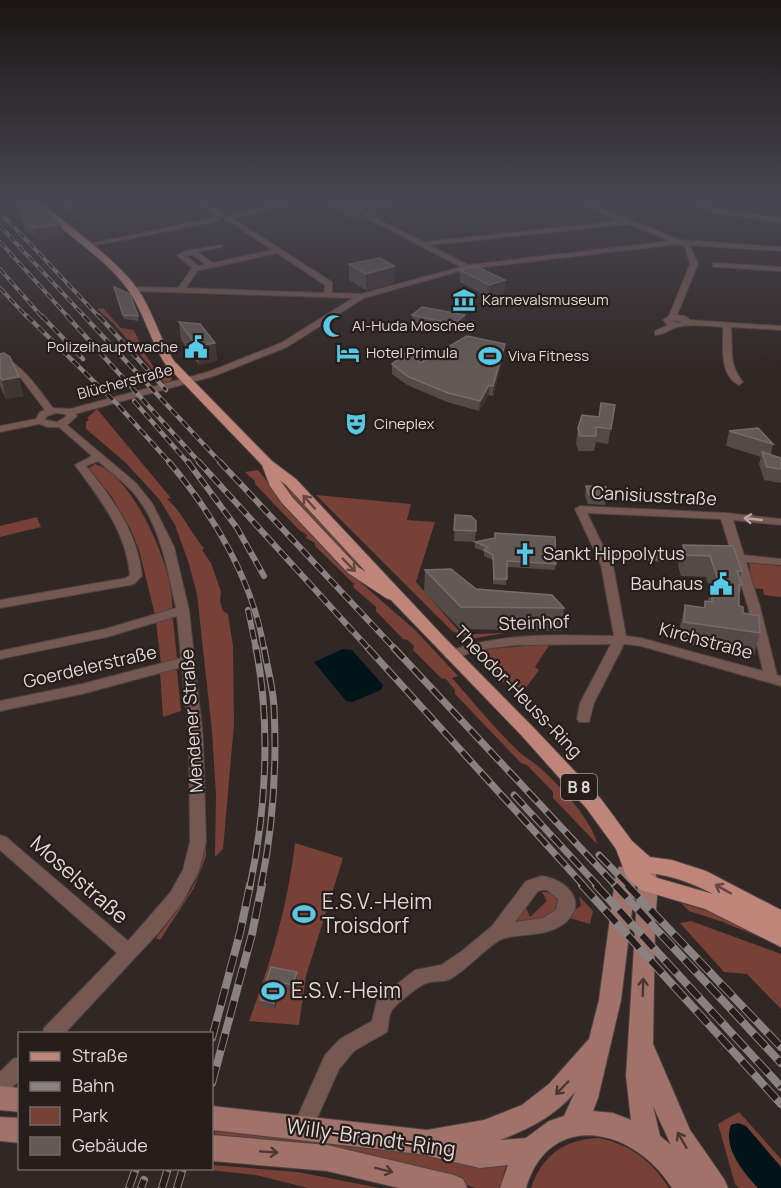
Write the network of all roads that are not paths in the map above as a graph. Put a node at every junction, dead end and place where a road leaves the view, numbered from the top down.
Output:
1 (101, 258) edge
2 (183, 258) edge
3 (202, 258) edge
4 (242, 258) edge
5 (289, 258) edge
6 (450, 258) edge
7 (541, 258) edge
8 (692, 258) edge
9 (211, 265) junction
10 (716, 265) dead end
11 (467, 267) junction
12 (197, 268) junction
13 (781, 269) edge
14 (134, 289) junction
15 (180, 291) junction
16 (328, 295) junction
17 (361, 296) junction
18 (673, 321) junction
19 (727, 325) junction
20 (781, 328) edge
21 (658, 333) dead end
22 (0, 359) edge
23 (187, 381) junction
24 (739, 382) dead end
25 (51, 411) junction
26 (70, 412) junction
27 (40, 421) junction
28 (61, 424) junction
29 (0, 429) edge
30 (100, 456) junction
31 (726, 516) junction
32 (781, 522) edge
33 (603, 555) junction
34 (706, 560) edge
35 (736, 560) junction
36 (781, 562) edge
37 (0, 604) edge
38 (183, 610) junction
39 (620, 639) junction
40 (0, 655) edge
41 (451, 655) junction
42 (187, 661) junction
43 (776, 680) edge
44 (0, 705) edge
45 (584, 719) dead end
46 (0, 840) edge
47 (638, 875) junction
48 (781, 920) edge
49 (498, 931) dead end
50 (781, 938) edge
51 (129, 952) junction
52 (66, 1025) edge
53 (600, 1044) junction
54 (641, 1044) junction
55 (18, 1068) edge
56 (0, 1085) edge
57 (0, 1098) edge
58 (18, 1100) edge
59 (213, 1118) edge
60 (573, 1124) junction
61 (303, 1127) junction
62 (0, 1129) edge
63 (18, 1131) edge
64 (419, 1141) junction
65 (649, 1142) junction
66 (213, 1148) edge
67 (530, 1150) junction
68 (454, 1188) edge
69 (513, 1188) edge
70 (686, 1188) edge
71 (715, 1188) edge

1 - 14 main road, B 8
2 - 12 street
3 - 9 street
4 - 9 street
5 - 16 street
6 - 11 street
7 - 11 street
8 - 18 street
9 - 12 street
10 - 13 street
11 - 17 street
12 - 15 street
14 - 15 street
14 - 23 main road, B 8
15 - 16 street
16 - 17 street
17 - 23 street, Blücherstraße
18 - 19 street
18 - 21 street
19 - 20 street
19 - 24 street
22 - 25 street
23 - 26 street, Blücherstraße
23 - 41 main road, Theodor-Heuss-Ring / B 8
25 - 26 street, Blücherstraße
25 - 27 street
26 - 28 street
27 - 28 street
27 - 29 street
28 - 30 street, Mendener Straße
30 - 37 street
30 - 38 street, Mendener Straße
32 -> 31 street, Canisiusstraße
31 - 33 street, Canisiusstraße
31 - 35 street
33 - 34 street
33 - 39 street
35 - 36 street
35 - 43 street
38 - 40 street
38 - 42 street, Mendener Straße
39 - 41 street, Steinhof
39 - 43 street, Kirchstraße
39 - 45 street
41 - 47 main road, Theodor-Heuss-Ring / B 8
42 - 44 street, Goerdelerstraße
42 - 51 street, Mendener Straße
46 - 51 street, Moselstraße
48 -> 47 main road
47 - 50 main road
47 - 53 main road
54 -> 47 main road
49 - 61 street
51 - 52 street, Mendener Straße
53 - 60 main road
53 -> 64 main road
54 - 65 main road
71 -> 54 main road
55 - 56 street
57 - 58 main road
59 - 61 main road, Willy-Brandt-Ring
60 - 65 main road
60 - 67 main road
61 - 64 main road, Willy-Brandt-Ring
62 - 63 main road
64 - 67 main road, Willy-Brandt-Ring
65 - 70 main road
66 -> 68 main road, Willy-Brandt-Ring
67 - 69 main road

